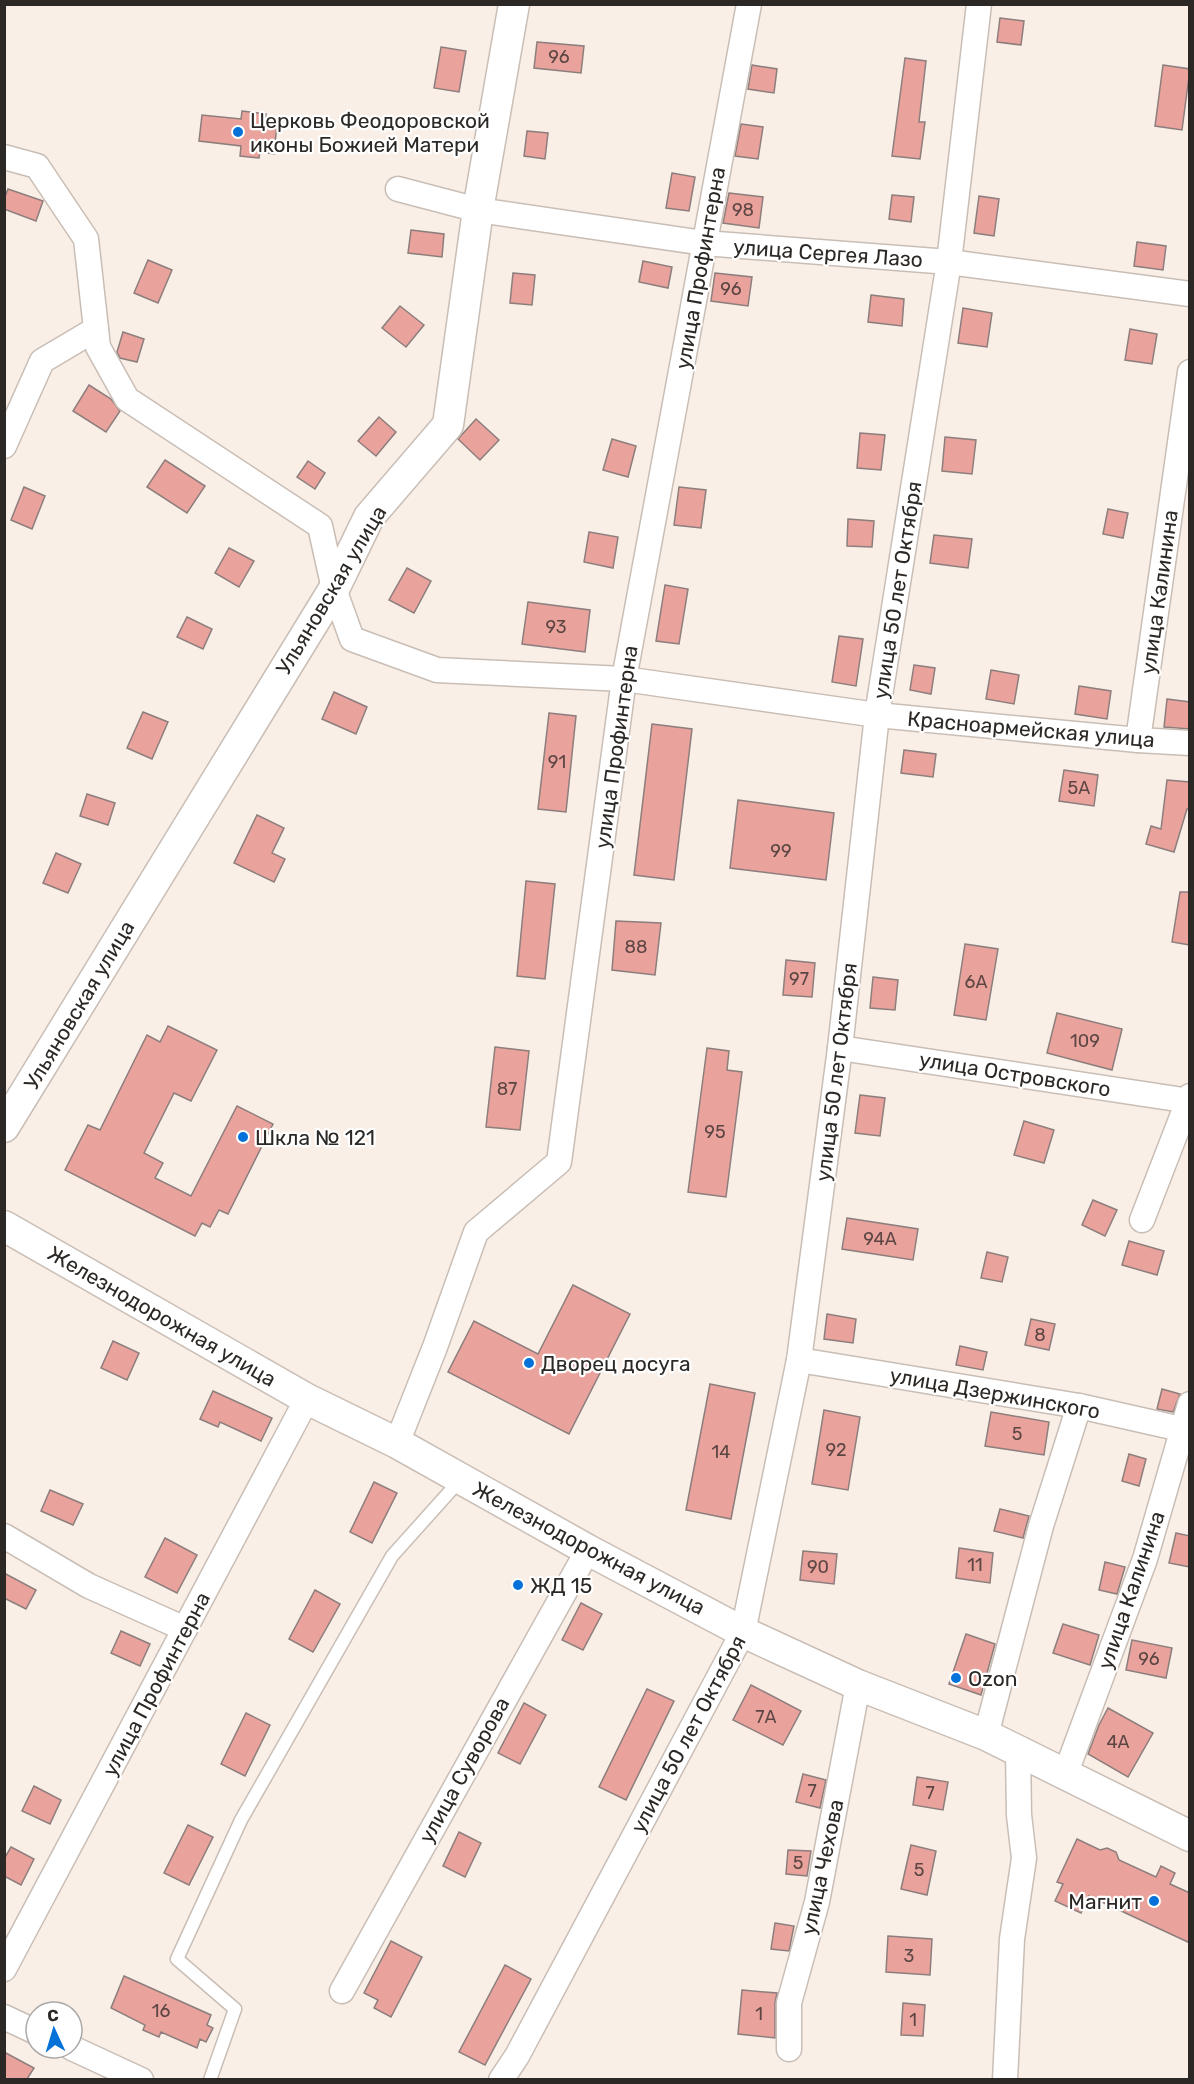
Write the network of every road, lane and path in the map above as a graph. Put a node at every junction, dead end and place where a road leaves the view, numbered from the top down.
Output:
1 (514, 4) edge
2 (749, 4) edge
3 (979, 4) edge
4 (4, 157) edge
5 (398, 189) dead end
6 (478, 210) junction
7 (704, 243) junction
8 (949, 262) junction
9 (1190, 294) edge
10 (97, 338) junction
11 (1190, 372) edge
12 (4, 446) edge
13 (334, 589) junction
14 (624, 679) junction
15 (877, 715) junction
16 (1138, 740) junction
17 (1190, 743) edge
18 (840, 1048) junction
19 (1189, 1099) edge
20 (4, 1127) edge
21 (1142, 1220) dead end
22 (4, 1226) edge
23 (799, 1360) junction
24 (307, 1399) junction
25 (1190, 1404) edge
26 (1079, 1406) junction
27 (1186, 1430) edge
28 (397, 1443) junction
29 (461, 1479) junction
30 (4, 1536) edge
31 (588, 1550) junction
32 (184, 1629) junction
33 (743, 1632) junction
34 (858, 1684) junction
35 (986, 1734) junction
36 (1018, 1749) junction
37 (1065, 1775) junction
38 (1190, 1836) edge
39 (4, 1969) edge
40 (342, 1991) dead end
41 (4, 2017) edge
42 (24, 2026) edge
43 (789, 2049) dead end
44 (84, 2053) edge
45 (141, 2079) edge
46 (210, 2079) edge
47 (501, 2079) edge
48 (1005, 2079) edge

1 - 6 street, Ульяновская улица
2 - 7 street, улица Профинтерна
3 - 8 street, улица 50 лет Октября
4 - 10 street
5 - 6 street, улица Сергея Лазо
6 - 7 street, улица Сергея Лазо
6 - 13 street, Ульяновская улица
7 - 8 street, улица Сергея Лазо
7 - 14 street, улица Профинтерна
8 - 9 street, улица Сергея Лазо
8 - 15 street, улица 50 лет Октября
10 - 12 street
10 - 13 street, Красноармейская улица
11 - 16 street, улица Калинина
13 - 14 street, Красноармейская улица
13 - 20 street, Ульяновская улица
14 - 15 street, Красноармейская улица
14 - 28 street, улица Профинтерна
15 - 16 street, Красноармейская улица
15 - 18 street, улица 50 лет Октября
16 - 17 street, Красноармейская улица
18 - 19 street, улица Островского
18 - 23 street, улица 50 лет Октября
19 - 21 street
22 - 24 street, Железнодорожная улица
23 - 26 street, улица Дзержинского
23 - 33 street, улица 50 лет Октября
24 - 28 street, Железнодорожная улица
24 - 32 street, улица Профинтерна
25 - 27 street, улица Калинина
26 - 27 street, улица Дзержинского
26 - 35 street
27 - 37 street, улица Калинина
28 - 29 street, Железнодорожная улица
29 - 31 street, Железнодорожная улица
29 - 46 lane
30 - 32 street
31 - 33 street, Железнодорожная улица
31 - 40 street, улица Суворова
32 - 39 street, улица Профинтерна
33 - 34 street, Железнодорожная улица
33 - 47 street, улица 50 лет Октября
34 - 35 street, Железнодорожная улица
34 - 43 street, улица Чехова
35 - 36 street, Железнодорожная улица
36 - 37 street, Железнодорожная улица
36 - 48 street
37 - 38 street, Железнодорожная улица
41 - 42 street
44 - 45 street

